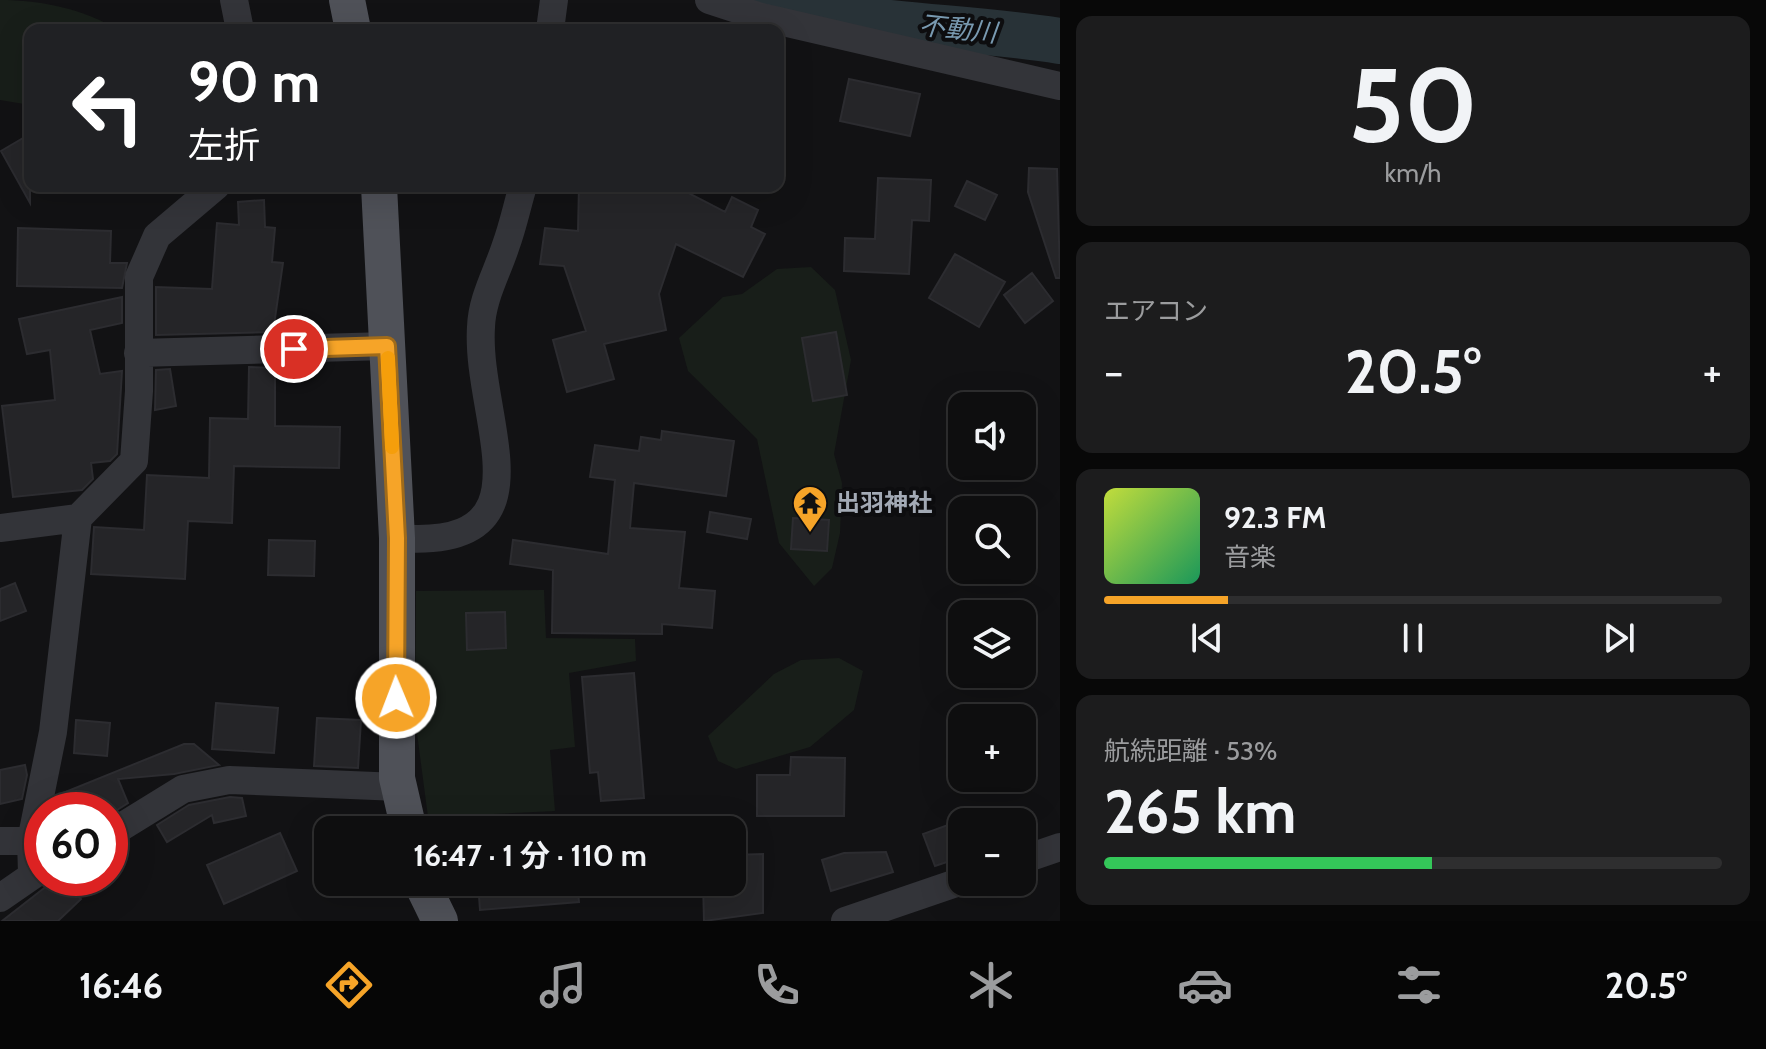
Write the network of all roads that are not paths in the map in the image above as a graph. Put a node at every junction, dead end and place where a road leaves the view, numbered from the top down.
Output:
1 (234, 0) edge
2 (347, 0) edge
3 (554, 0) edge
4 (709, 0) edge
5 (239, 24) edge
6 (352, 24) edge
7 (551, 24) edge
8 (1060, 86) edge
9 (209, 192) edge
10 (379, 192) edge
11 (521, 192) edge
12 (387, 346) junction
13 (138, 353) junction
14 (78, 518) junction
15 (0, 528) edge
16 (397, 538) junction
17 (399, 787) junction
18 (41, 792) edge
19 (406, 816) edge
20 (128, 823) edge
21 (0, 841) edge
22 (24, 841) edge
23 (1060, 847) edge
24 (1036, 855) edge
25 (24, 880) edge
26 (948, 886) edge
27 (428, 896) edge
28 (0, 898) edge
29 (440, 921) edge
30 (845, 921) edge

1 - 5 street
2 - 6 main road
3 - 7 street
4 - 8 street
9 - 13 street
10 - 12 main road
11 - 16 street
12 - 13 street
12 - 16 main road
13 - 14 street
14 - 15 street
14 - 18 street
16 - 17 main road
17 - 19 main road
17 - 20 street
21 - 22 street
23 - 24 street
25 - 28 street
26 - 30 street
27 - 29 main road

